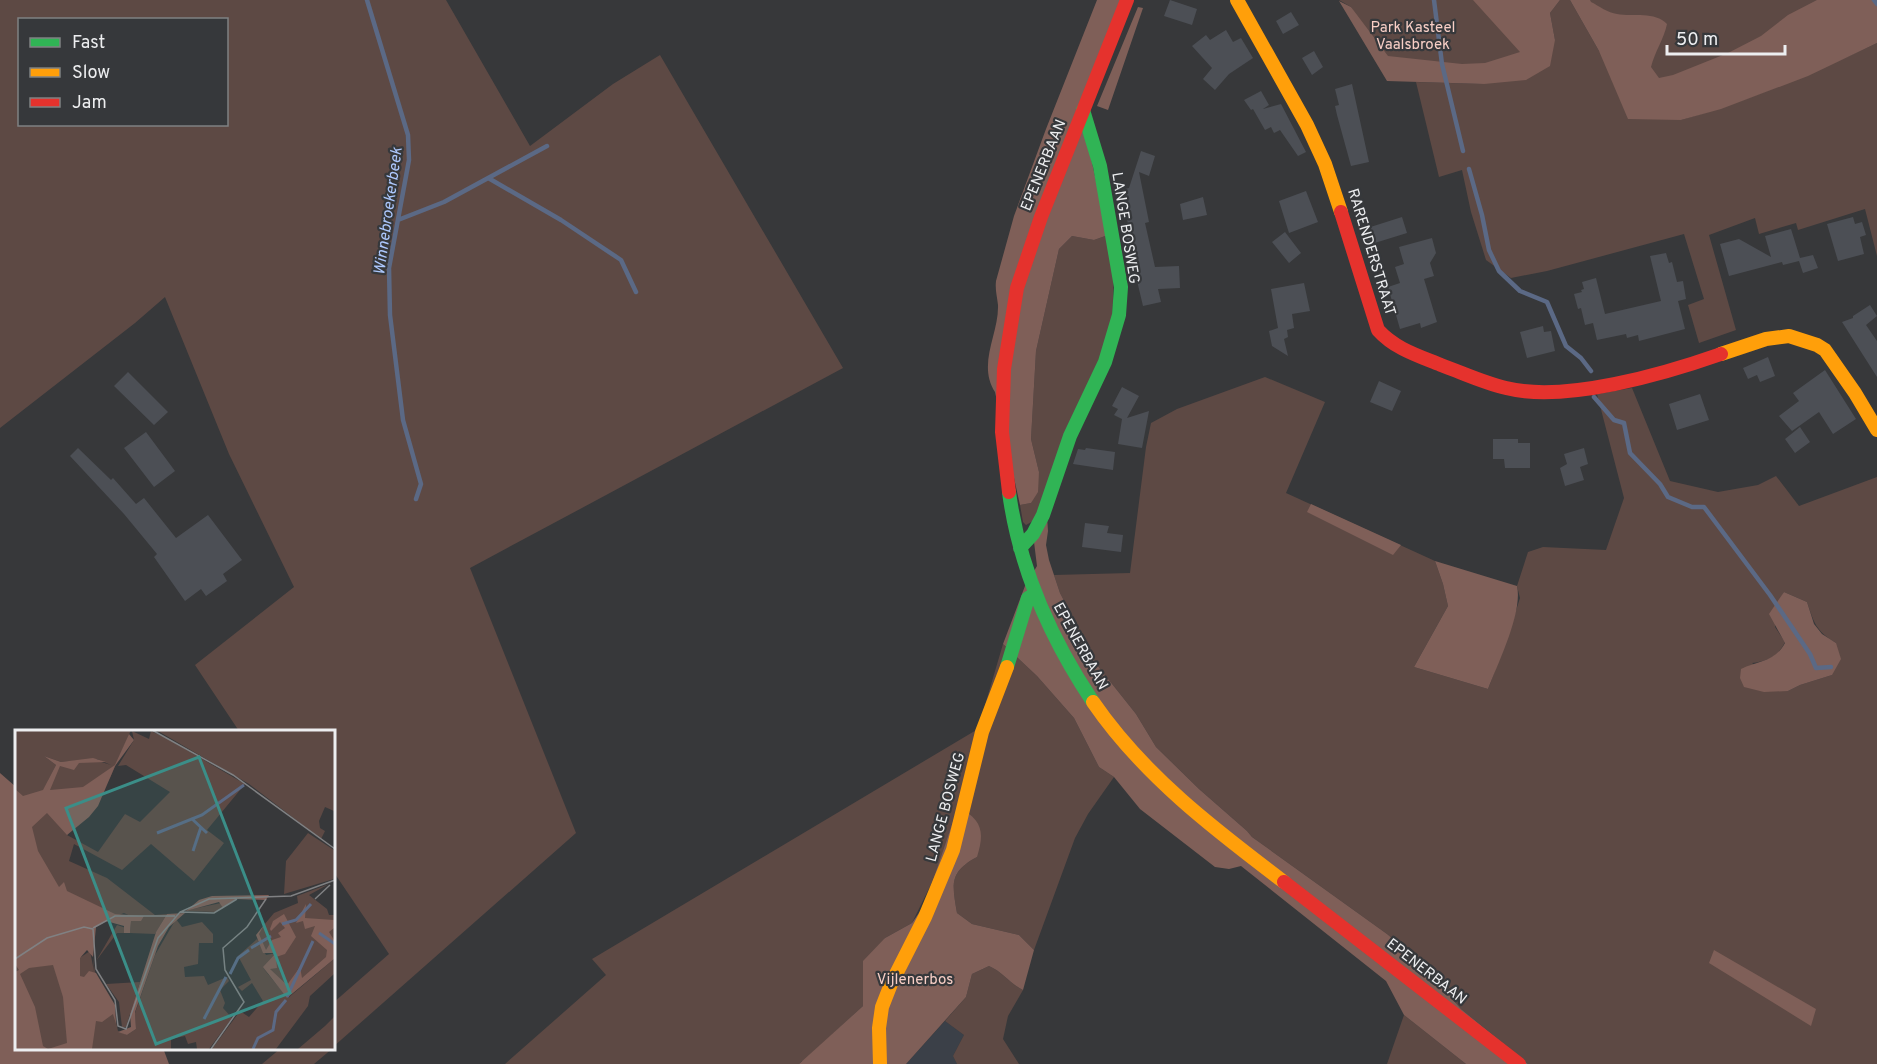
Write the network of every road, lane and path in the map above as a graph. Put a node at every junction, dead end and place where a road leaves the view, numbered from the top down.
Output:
1 (1127, 0) edge
2 (1237, 0) edge
3 (1083, 110) junction
4 (1877, 430) edge
5 (1020, 548) junction
6 (1035, 594) junction
7 (880, 1064) edge
8 (1519, 1064) edge

1 - 3 street, EPENERBAAN
2 - 4 street, RARENDERSTRAAT
3 - 5 street, EPENERBAAN
3 - 5 street, LANGE BOSWEG
5 - 6 street, EPENERBAAN
6 - 7 street, LANGE BOSWEG
6 - 8 street, EPENERBAAN

